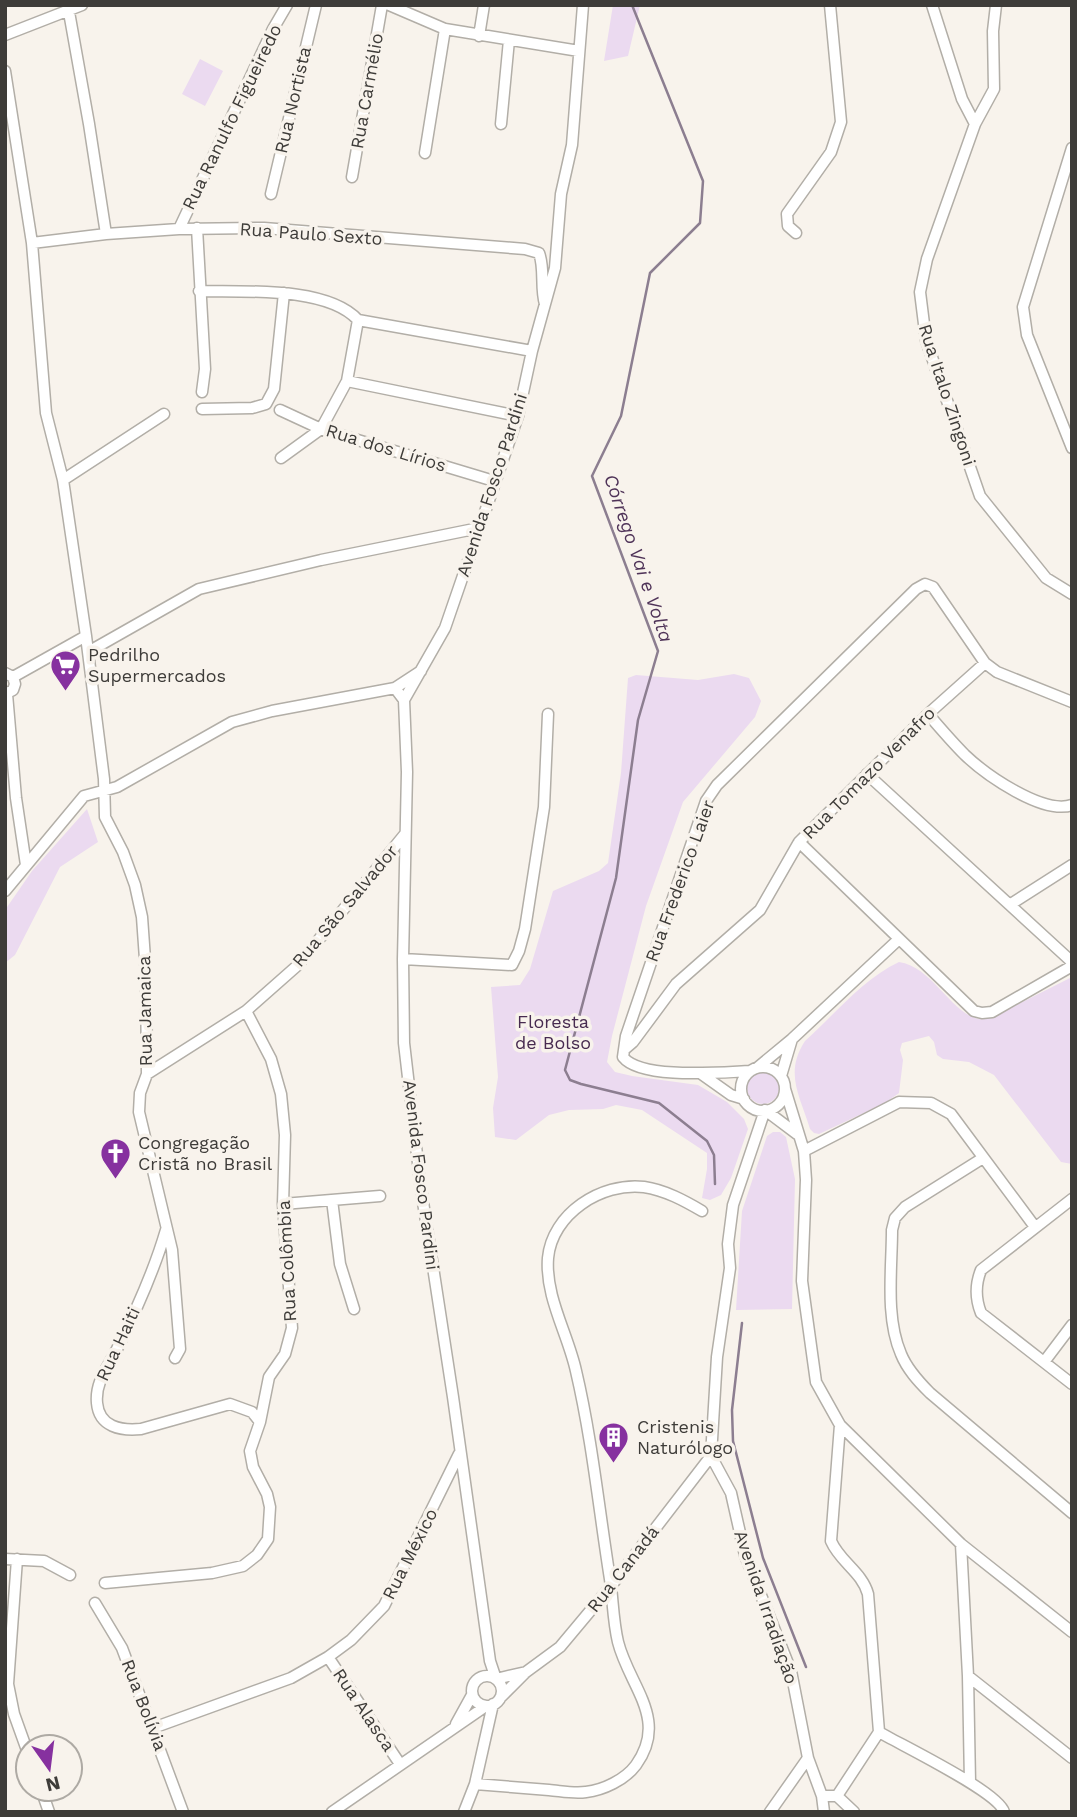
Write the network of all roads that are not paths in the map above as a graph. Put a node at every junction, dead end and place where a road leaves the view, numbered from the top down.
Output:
1 (82, 5) edge
2 (287, 5) edge
3 (316, 5) edge
4 (382, 5) edge
5 (389, 5) edge
6 (484, 5) edge
7 (583, 5) edge
8 (831, 5) edge
9 (932, 5) edge
10 (996, 5) edge
11 (69, 12) junction
12 (445, 29) junction
13 (5, 35) edge
14 (479, 36) junction
15 (509, 40) junction
16 (579, 51) junction
17 (5, 71) edge
18 (6, 88) edge
19 (501, 124) dead end
20 (975, 124) junction
21 (1072, 148) edge
22 (425, 153) dead end
23 (352, 177) dead end
24 (271, 194) dead end
25 (197, 228) junction
26 (179, 229) junction
27 (796, 233) dead end
28 (106, 234) junction
29 (32, 243) junction
30 (199, 291) junction
31 (284, 293) junction
32 (545, 304) junction
33 (358, 320) junction
34 (532, 351) junction
35 (347, 381) junction
36 (202, 392) dead end
37 (202, 409) dead end
38 (280, 410) dead end
39 (164, 414) dead end
40 (518, 416) junction
41 (321, 429) junction
42 (1072, 448) edge
43 (281, 458) dead end
44 (63, 480) junction
45 (494, 481) junction
46 (479, 528) junction
47 (1072, 594) edge
48 (86, 636) junction
49 (88, 652) junction
50 (985, 663) junction
51 (423, 669) junction
52 (8, 672) edge
53 (395, 688) junction
54 (6, 694) edge
55 (404, 700) junction
56 (1072, 702) edge
57 (548, 714) dead end
58 (928, 714) junction
59 (867, 774) junction
60 (103, 790) junction
61 (16, 798) junction
62 (5, 804) edge
63 (1072, 805) edge
64 (405, 834) junction
65 (799, 842) junction
66 (26, 865) junction
67 (1072, 865) edge
68 (5, 891) edge
69 (1011, 904) junction
70 (900, 939) junction
71 (403, 960) junction
72 (1072, 964) edge
73 (246, 1011) junction
74 (792, 1039) junction
75 (626, 1048) junction
76 (754, 1069) junction
77 (700, 1073) junction
78 (147, 1074) junction
79 (781, 1076) junction
80 (785, 1089) junction
81 (744, 1099) junction
82 (759, 1109) junction
83 (797, 1134) junction
84 (804, 1151) junction
85 (983, 1158) junction
86 (380, 1196) dead end
87 (1072, 1199) edge
88 (332, 1200) junction
89 (283, 1204) junction
90 (702, 1211) dead end
91 (1035, 1227) junction
92 (166, 1230) junction
93 (354, 1309) dead end
94 (1072, 1325) edge
95 (175, 1358) dead end
96 (1044, 1362) junction
97 (1072, 1384) edge
98 (260, 1422) junction
99 (840, 1425) junction
100 (460, 1452) junction
101 (711, 1456) junction
102 (1072, 1513) edge
103 (961, 1544) junction
104 (11, 1559) edge
105 (70, 1575) dead end
106 (105, 1583) dead end
107 (611, 1586) junction
108 (95, 1603) dead end
109 (1072, 1632) edge
110 (328, 1657) junction
111 (490, 1661) junction
112 (526, 1672) junction
113 (968, 1676) junction
114 (478, 1679) junction
115 (496, 1679) junction
116 (472, 1695) junction
117 (493, 1703) junction
118 (455, 1726) junction
119 (153, 1728) junction
120 (879, 1732) junction
121 (22, 1733) edge
122 (808, 1758) junction
123 (1072, 1758) edge
124 (400, 1763) junction
125 (971, 1783) junction
126 (475, 1784) junction
127 (836, 1796) junction
128 (822, 1797) junction
129 (183, 1812) edge
130 (332, 1812) edge
131 (464, 1812) edge
132 (771, 1812) edge
133 (824, 1812) edge
134 (854, 1812) edge
135 (1004, 1812) edge

1 - 11 street
2 - 26 street, Rua Ranulfo Figueiredo
3 - 24 street, Rua Nortista
4 - 23 street, Rua Carmélio
5 - 12 street
6 - 14 street
7 - 16 street, Avenida Fosco Pardini
8 - 27 street
9 - 20 street
10 - 20 street, Rua Italo Zingoni
11 - 13 street
11 - 28 street
12 - 14 street
12 - 22 street
14 - 15 street
15 - 16 street
15 - 19 street
16 - 32 street, Avenida Fosco Pardini
17 - 18 street, Rua Jamaica
18 - 29 street, Rua Jamaica
20 - 47 street, Rua Italo Zingoni
21 - 42 street
25 - 26 street, Rua Paulo Sexto
25 - 30 street
25 - 32 street, Rua Paulo Sexto
26 - 28 street, Rua Paulo Sexto
28 - 29 street, Rua Paulo Sexto
29 - 44 street, Rua Jamaica
30 - 31 street
30 - 36 street
31 - 33 street
31 - 37 street
32 - 34 street, Avenida Fosco Pardini
33 - 34 street
33 - 35 street
34 - 40 street, Avenida Fosco Pardini
35 - 40 street
35 - 41 street
38 - 41 street, Rua dos Lírios
39 - 44 street
40 - 45 street, Avenida Fosco Pardini
41 - 43 street
41 - 45 street, Rua dos Lírios
44 - 48 street, Rua Jamaica
45 - 46 street, Avenida Fosco Pardini
46 - 49 street
46 - 51 street, Avenida Fosco Pardini
48 - 49 street, Rua Jamaica
48 - 52 street
49 - 60 street, Rua Jamaica
50 - 56 street
50 - 58 street, Rua Tomazo Venafro
50 - 75 street, Rua Frederico Laier
51 - 53 street
51 - 55 street, Avenida Fosco Pardini
52 - 54 street
53 - 55 street
53 - 60 street
54 - 61 street
55 - 64 street, Avenida Fosco Pardini
57 - 71 street
58 - 59 street, Rua Tomazo Venafro
58 - 63 street
59 - 65 street, Rua Tomazo Venafro
59 - 69 street
60 - 66 street
60 - 78 street, Rua Jamaica
61 - 62 street
61 - 66 street
64 - 71 street, Avenida Fosco Pardini
64 - 73 street, Rua São Salvador
65 - 70 street
65 - 75 street, Rua Tomazo Venafro
66 - 68 street
67 - 69 street
69 - 72 street
70 - 72 street
70 - 74 street
71 - 100 street, Avenida Fosco Pardini
73 - 78 street, Rua São Salvador
73 - 89 street, Rua Colômbia
74 - 76 street
74 - 79 street
75 - 77 street
76 - 77 street
76 - 79 street
76 - 81 street
77 - 81 street
78 - 92 street, Rua Jamaica
79 - 80 street
80 - 82 street
80 - 83 street
81 - 82 street
82 - 83 street
82 - 101 street
83 - 84 street
84 - 85 street
84 - 99 street
85 - 91 street
85 - 102 street
86 - 88 street
87 - 91 street
88 - 89 street
88 - 93 street
89 - 98 street, Rua Colômbia
90 - 107 street
91 - 96 street
92 - 95 street, Rua Jamaica
92 - 98 street, Rua Haiti
94 - 96 street
96 - 97 street
98 - 106 street, Rua Colômbia
99 - 103 street
99 - 120 street
100 - 110 street, Rua México
100 - 111 street, Avenida Fosco Pardini
101 - 107 street, Rua Canadá
101 - 122 street, Avenida Irradiação
103 - 109 street
103 - 113 street
104 - 105 street
104 - 121 street
107 - 112 street, Rua Canadá
107 - 126 street
108 - 119 street, Rua Bolívia
110 - 119 street, Rua México
110 - 124 street, Rua Alasca
111 - 114 street
111 - 115 street, Avenida Fosco Pardini
112 - 115 street
112 - 117 street
113 - 123 street
113 - 125 street
114 - 115 street
114 - 116 street
115 - 117 street
116 - 117 street
116 - 118 street
117 - 118 street
117 - 126 street
118 - 124 street
119 - 129 street, Rua Bolívia
120 - 125 street
120 - 127 street
122 - 128 street, Avenida Irradiação
122 - 132 street
124 - 130 street
125 - 135 street
126 - 131 street
127 - 128 street
127 - 134 street
128 - 133 street, Avenida Irradiação

